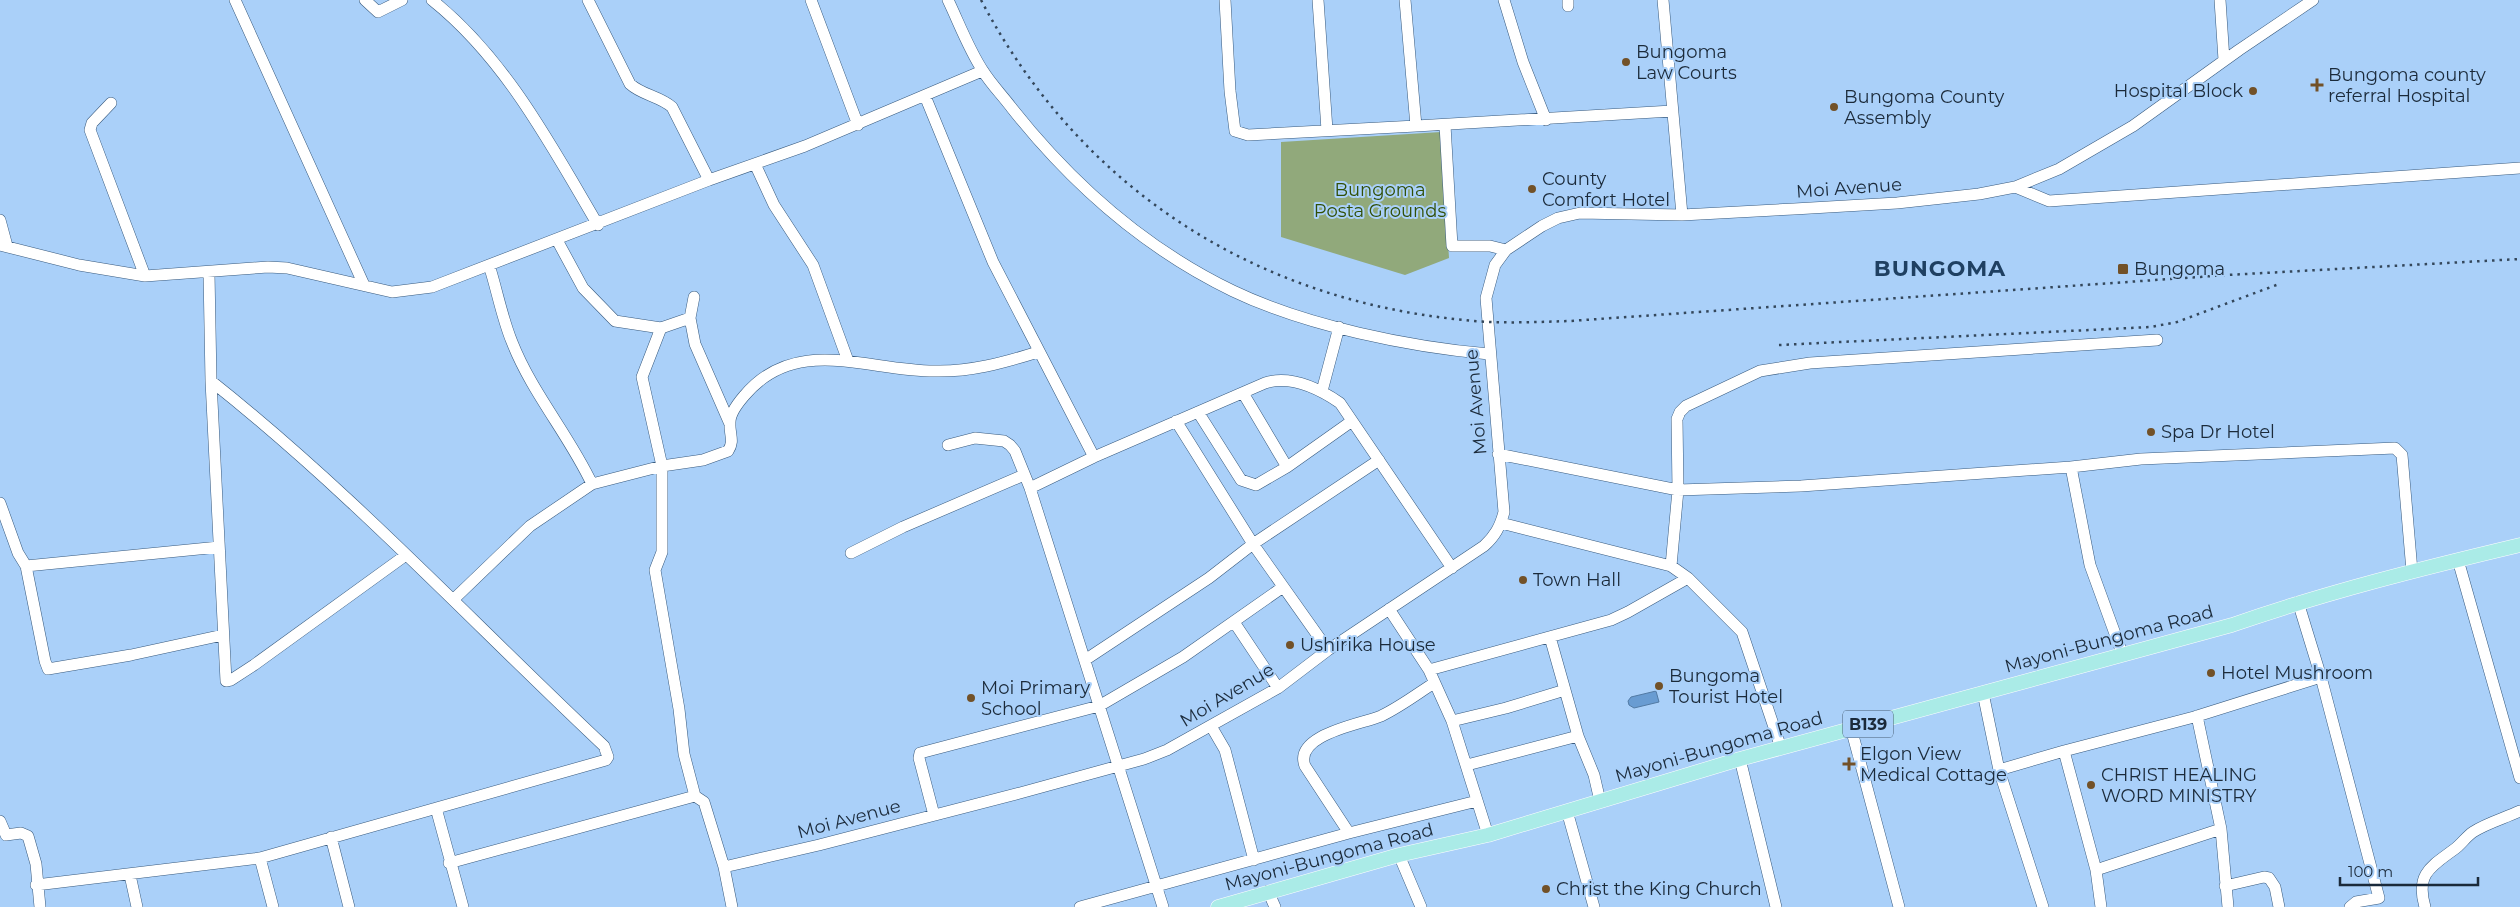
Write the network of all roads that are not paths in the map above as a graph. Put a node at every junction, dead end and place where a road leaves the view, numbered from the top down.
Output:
1 (235, 0) edge
2 (365, 0) edge
3 (402, 0) edge
4 (432, 0) edge
5 (588, 0) edge
6 (811, 0) edge
7 (948, 0) edge
8 (1225, 0) edge
9 (1318, 0) edge
10 (1405, 0) edge
11 (1504, 0) edge
12 (1663, 0) edge
13 (2220, 0) edge
14 (2313, 0) edge
15 (2224, 60) junction
16 (982, 71) junction
17 (925, 96) junction
18 (111, 103) dead end
19 (1672, 111) junction
20 (1546, 120) junction
21 (858, 125) junction
22 (1445, 125) junction
23 (1416, 126) junction
24 (1327, 130) junction
25 (755, 164) junction
26 (2520, 168) edge
27 (709, 180) junction
28 (2015, 188) junction
29 (1682, 215) junction
30 (0, 220) edge
31 (598, 225) junction
32 (557, 240) junction
33 (3, 246) edge
34 (1506, 250) junction
35 (489, 265) junction
36 (209, 273) junction
37 (145, 276) junction
38 (364, 285) junction
39 (694, 297) dead end
40 (690, 318) junction
41 (1340, 327) junction
42 (661, 328) junction
43 (2157, 340) dead end
44 (1038, 352) junction
45 (1489, 354) junction
46 (848, 361) junction
47 (211, 381) junction
48 (1322, 390) junction
49 (1243, 393) junction
50 (1198, 412) junction
51 (1176, 421) junction
52 (1352, 421) junction
53 (730, 424) junction
54 (948, 445) dead end
55 (1498, 454) junction
56 (1094, 457) junction
57 (1379, 460) junction
58 (662, 466) junction
59 (2071, 466) junction
60 (1287, 467) junction
61 (1024, 475) junction
62 (592, 484) junction
63 (1030, 488) junction
64 (1678, 490) junction
65 (0, 503) edge
66 (1501, 524) junction
67 (1253, 544) junction
68 (2520, 545) edge
69 (220, 546) junction
70 (851, 553) dead end
71 (406, 555) junction
72 (2458, 560) junction
73 (26, 566) junction
74 (1671, 566) junction
75 (1452, 568) junction
76 (2412, 570) junction
77 (1688, 578) junction
78 (1283, 587) junction
79 (454, 600) junction
80 (2298, 602) junction
81 (1389, 609) junction
82 (1234, 622) junction
83 (223, 635) junction
84 (1550, 637) junction
85 (1328, 650) junction
86 (2122, 654) junction
87 (1085, 660) junction
88 (1429, 670) junction
89 (2321, 677) junction
90 (1434, 683) junction
91 (1278, 688) junction
92 (1565, 690) junction
93 (1983, 693) junction
94 (1099, 706) junction
95 (2197, 716) junction
96 (1452, 722) junction
97 (1211, 726) junction
98 (1851, 728) junction
99 (1578, 736) junction
100 (1781, 748) junction
101 (2064, 751) junction
102 (1740, 759) junction
103 (1467, 765) junction
104 (1118, 766) junction
105 (1999, 770) junction
106 (2520, 778) edge
107 (694, 796) junction
108 (1600, 800) junction
109 (1477, 801) junction
110 (436, 808) junction
111 (2520, 811) edge
112 (1567, 812) junction
113 (934, 815) junction
114 (0, 821) edge
115 (2221, 829) junction
116 (1349, 833) junction
117 (1488, 835) junction
118 (331, 836) junction
119 (1399, 856) junction
120 (260, 858) junction
121 (1254, 860) junction
122 (449, 863) junction
123 (724, 867) junction
124 (2096, 870) junction
125 (130, 875) junction
126 (36, 885) junction
127 (2225, 886) junction
128 (1155, 887) junction
129 (1268, 892) junction
130 (2380, 902) edge
131 (40, 907) edge
132 (137, 907) edge
133 (272, 907) edge
134 (349, 907) edge
135 (463, 907) edge
136 (732, 907) edge
137 (1080, 907) edge
138 (1163, 907) edge
139 (1218, 907) edge
140 (1275, 907) edge
141 (1422, 907) edge
142 (1594, 907) edge
143 (1776, 907) edge
144 (1899, 907) edge
145 (2043, 907) edge
146 (2101, 907) edge
147 (2228, 907) edge
148 (2279, 907) edge
149 (2350, 907) edge
150 (2425, 907) edge

1 - 38 street
2 - 3 street
4 - 31 street
5 - 27 street
6 - 21 street
7 - 16 street
8 - 24 street
9 - 24 street
10 - 23 street
11 - 20 street
12 - 19 street
13 - 15 street
14 - 15 street, Moi Avenue
15 - 28 street, Moi Avenue
16 - 17 street
16 - 41 street
17 - 21 street
17 - 44 street
18 - 37 street
19 - 20 street
19 - 29 street
20 - 22 street
21 - 25 street
22 - 23 street
22 - 34 street
23 - 24 street
25 - 27 street
25 - 46 street
26 - 28 street
27 - 31 street
28 - 29 street, Moi Avenue
29 - 34 street, Moi Avenue
30 - 33 street
31 - 32 street
32 - 35 street
32 - 42 street
33 - 37 street
34 - 45 street, Moi Avenue
35 - 38 street
35 - 62 street
36 - 37 street
36 - 38 street
36 - 47 street
39 - 40 street
40 - 42 street
40 - 53 street
41 - 45 street
41 - 48 street
42 - 58 street
43 - 64 street
44 - 46 street
44 - 56 street
45 - 55 street, Moi Avenue
46 - 53 street
47 - 69 street
47 - 71 street
48 - 49 street
48 - 52 street
49 - 50 street
49 - 60 street
50 - 51 street
50 - 60 street
51 - 56 street
51 - 67 street
52 - 57 street
52 - 60 street
53 - 58 street
54 - 61 street
55 - 64 street
55 - 66 street, Moi Avenue
56 - 63 street
57 - 67 street
57 - 75 street
58 - 62 street
58 - 107 street
59 - 64 street
59 - 76 street
59 - 86 street
61 - 63 street
61 - 70 street
62 - 79 street
63 - 87 street
64 - 74 street
65 - 73 street
66 - 74 street
66 - 75 street, Moi Avenue
67 - 78 street
67 - 87 street
68 - 72 main road, Mayoni-Bungoma Road / B139
69 - 73 street
69 - 83 street
71 - 79 street
71 - 83 street
72 - 76 main road, Mayoni-Bungoma Road / B139
72 - 106 street
73 - 83 street
74 - 77 street
75 - 81 street, Moi Avenue
76 - 80 main road, Mayoni-Bungoma Road / B139
77 - 84 street
77 - 100 street
78 - 82 street
78 - 85 street
79 - 110 street
80 - 86 main road, Mayoni-Bungoma Road / B139
80 - 89 street
81 - 85 street, Moi Avenue
81 - 88 street
82 - 91 street
82 - 94 street
84 - 88 street
84 - 92 street
85 - 91 street, Moi Avenue
86 - 93 main road, Mayoni-Bungoma Road / B139
87 - 94 street
88 - 90 street
89 - 95 street
89 - 130 street
90 - 96 street
90 - 116 street
91 - 97 street, Moi Avenue
92 - 96 street
92 - 99 street
93 - 98 main road, Mayoni-Bungoma Road / B139
93 - 105 street
94 - 104 street
94 - 113 street
95 - 101 street
95 - 115 street
96 - 103 street
97 - 104 street, Moi Avenue
97 - 121 street
98 - 100 main road, Mayoni-Bungoma Road / B139
98 - 144 street
99 - 103 street
99 - 108 street
100 - 102 main road, Mayoni-Bungoma Road / B139
101 - 105 street
101 - 124 street
102 - 108 main road, Mayoni-Bungoma Road / B139
102 - 143 street
103 - 109 street
104 - 113 street, Moi Avenue
104 - 128 street
105 - 145 street
107 - 122 street
107 - 123 street
108 - 112 main road, Mayoni-Bungoma Road / B139
109 - 116 street
109 - 117 street
110 - 118 street
110 - 122 street
111 - 150 street
112 - 117 main road, Mayoni-Bungoma Road / B139
112 - 142 street
113 - 123 street, Moi Avenue
114 - 126 street
115 - 124 street
115 - 127 street
116 - 121 street
117 - 119 main road, Mayoni-Bungoma Road / B139
118 - 120 street
118 - 134 street
119 - 129 main road, Mayoni-Bungoma Road / B139
119 - 141 street
120 - 125 street
120 - 133 street
121 - 128 street
122 - 135 street
123 - 136 street
124 - 146 street
125 - 126 street
125 - 132 street
126 - 131 street
127 - 147 street
127 - 148 street
128 - 137 street
128 - 138 street
129 - 139 main road, Mayoni-Bungoma Road / B139
129 - 140 street
130 - 149 street

